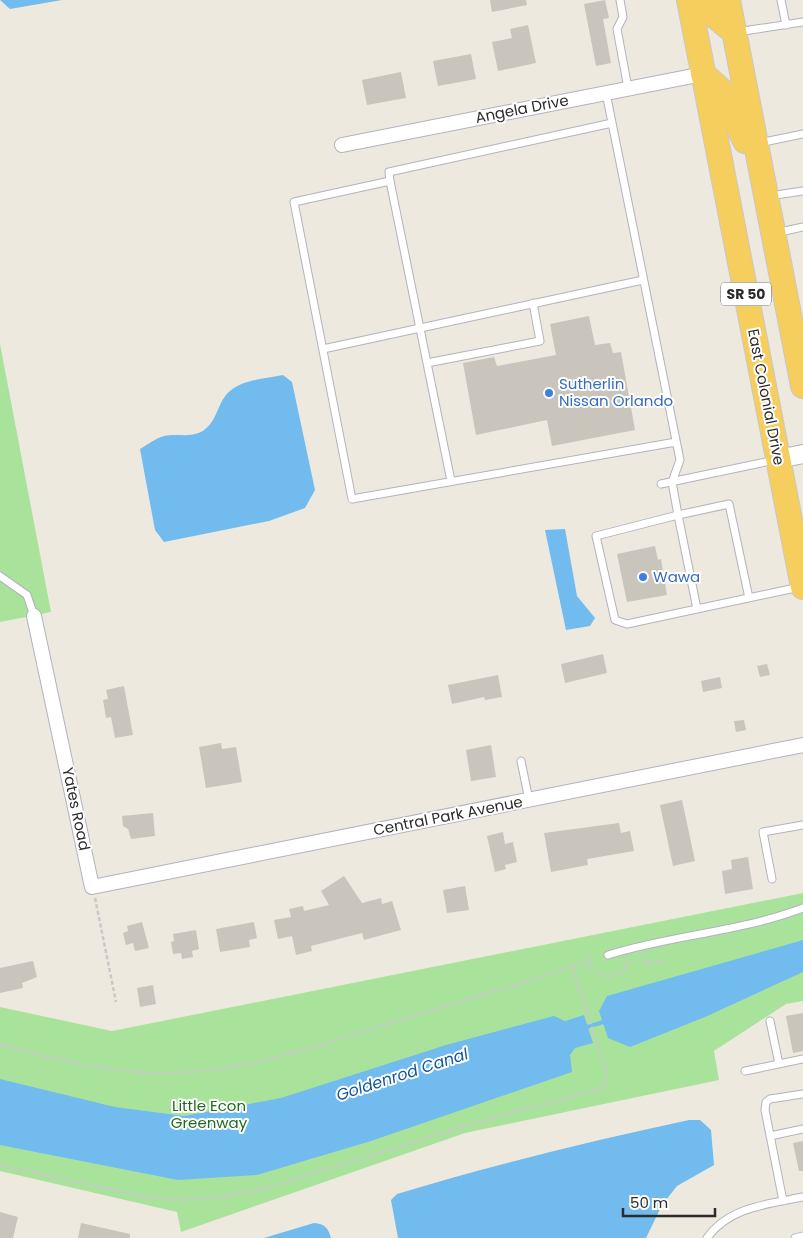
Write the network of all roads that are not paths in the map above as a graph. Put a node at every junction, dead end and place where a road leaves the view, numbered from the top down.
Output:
1 (620, 0) edge
2 (689, 0) edge
3 (706, 0) edge
4 (728, 0) edge
5 (781, 0) edge
6 (803, 22) edge
7 (786, 25) junction
8 (734, 32) junction
9 (703, 74) junction
10 (628, 88) junction
11 (606, 93) junction
12 (612, 123) junction
13 (803, 134) edge
14 (756, 144) junction
15 (342, 145) dead end
16 (390, 181) junction
17 (803, 191) edge
18 (766, 196) junction
19 (803, 227) edge
20 (774, 234) junction
21 (644, 280) junction
22 (533, 303) junction
23 (420, 327) junction
24 (798, 334) edge
25 (323, 349) junction
26 (427, 363) junction
27 (803, 386) edge
28 (676, 442) junction
29 (803, 454) edge
30 (778, 459) junction
31 (451, 482) junction
32 (672, 482) junction
33 (662, 484) dead end
34 (678, 515) junction
35 (0, 576) edge
36 (803, 587) edge
37 (749, 598) junction
38 (697, 609) junction
39 (34, 616) joint
40 (803, 745) edge
41 (522, 761) dead end
42 (529, 800) junction
43 (803, 825) edge
44 (772, 878) dead end
45 (92, 887) joint
46 (803, 908) edge
47 (608, 955) dead end
48 (770, 1021) dead end
49 (803, 1059) edge
50 (779, 1064) junction
51 (745, 1071) dead end
52 (803, 1094) edge
53 (803, 1129) edge
54 (770, 1136) junction
55 (803, 1198) edge
56 (783, 1201) junction
57 (803, 1236) edge
58 (707, 1238) edge
59 (795, 1238) edge

1 - 10 lane
2 - 9 highway, East Colonial Drive / SR 50
3 - 8 highway
4 - 8 highway, SR 50
5 - 7 lane
6 - 7 lane
7 - 8 lane
8 - 14 highway, SR 50
9 - 10 street, Angela Drive
9 - 18 highway
9 - 30 highway, East Colonial Drive / SR 50
10 - 11 street, Angela Drive
11 - 12 lane
11 - 15 street, Angela Drive
12 - 16 lane
12 - 21 lane
13 - 14 lane
14 - 18 highway, SR 50
16 - 23 lane
16 - 25 lane
17 - 18 lane
18 - 20 highway, SR 50
19 - 20 lane
20 - 24 highway, SR 50
21 - 22 lane
21 - 28 lane
22 - 23 lane
22 - 26 lane
23 - 25 lane
23 - 26 lane
24 - 27 highway, SR 50
25 - 31 lane
26 - 31 lane
28 - 31 lane
28 - 32 lane
29 - 30 street
30 - 32 lane
30 - 36 highway, East Colonial Drive / SR 50
32 - 33 lane
32 - 34 lane
34 - 37 lane
34 - 38 lane
34 - 38 lane
35 - 39 lane
36 - 37 lane
37 - 38 lane
39 - 45 street, Yates Road
40 - 42 street, Central Park Avenue
41 - 42 lane
42 - 45 street, Central Park Avenue
43 - 44 lane
46 - 47 lane
48 - 50 lane
49 - 50 lane
50 - 51 lane
52 - 54 lane
53 - 54 lane
54 - 56 lane
55 - 56 lane
56 - 58 lane
57 - 59 lane

